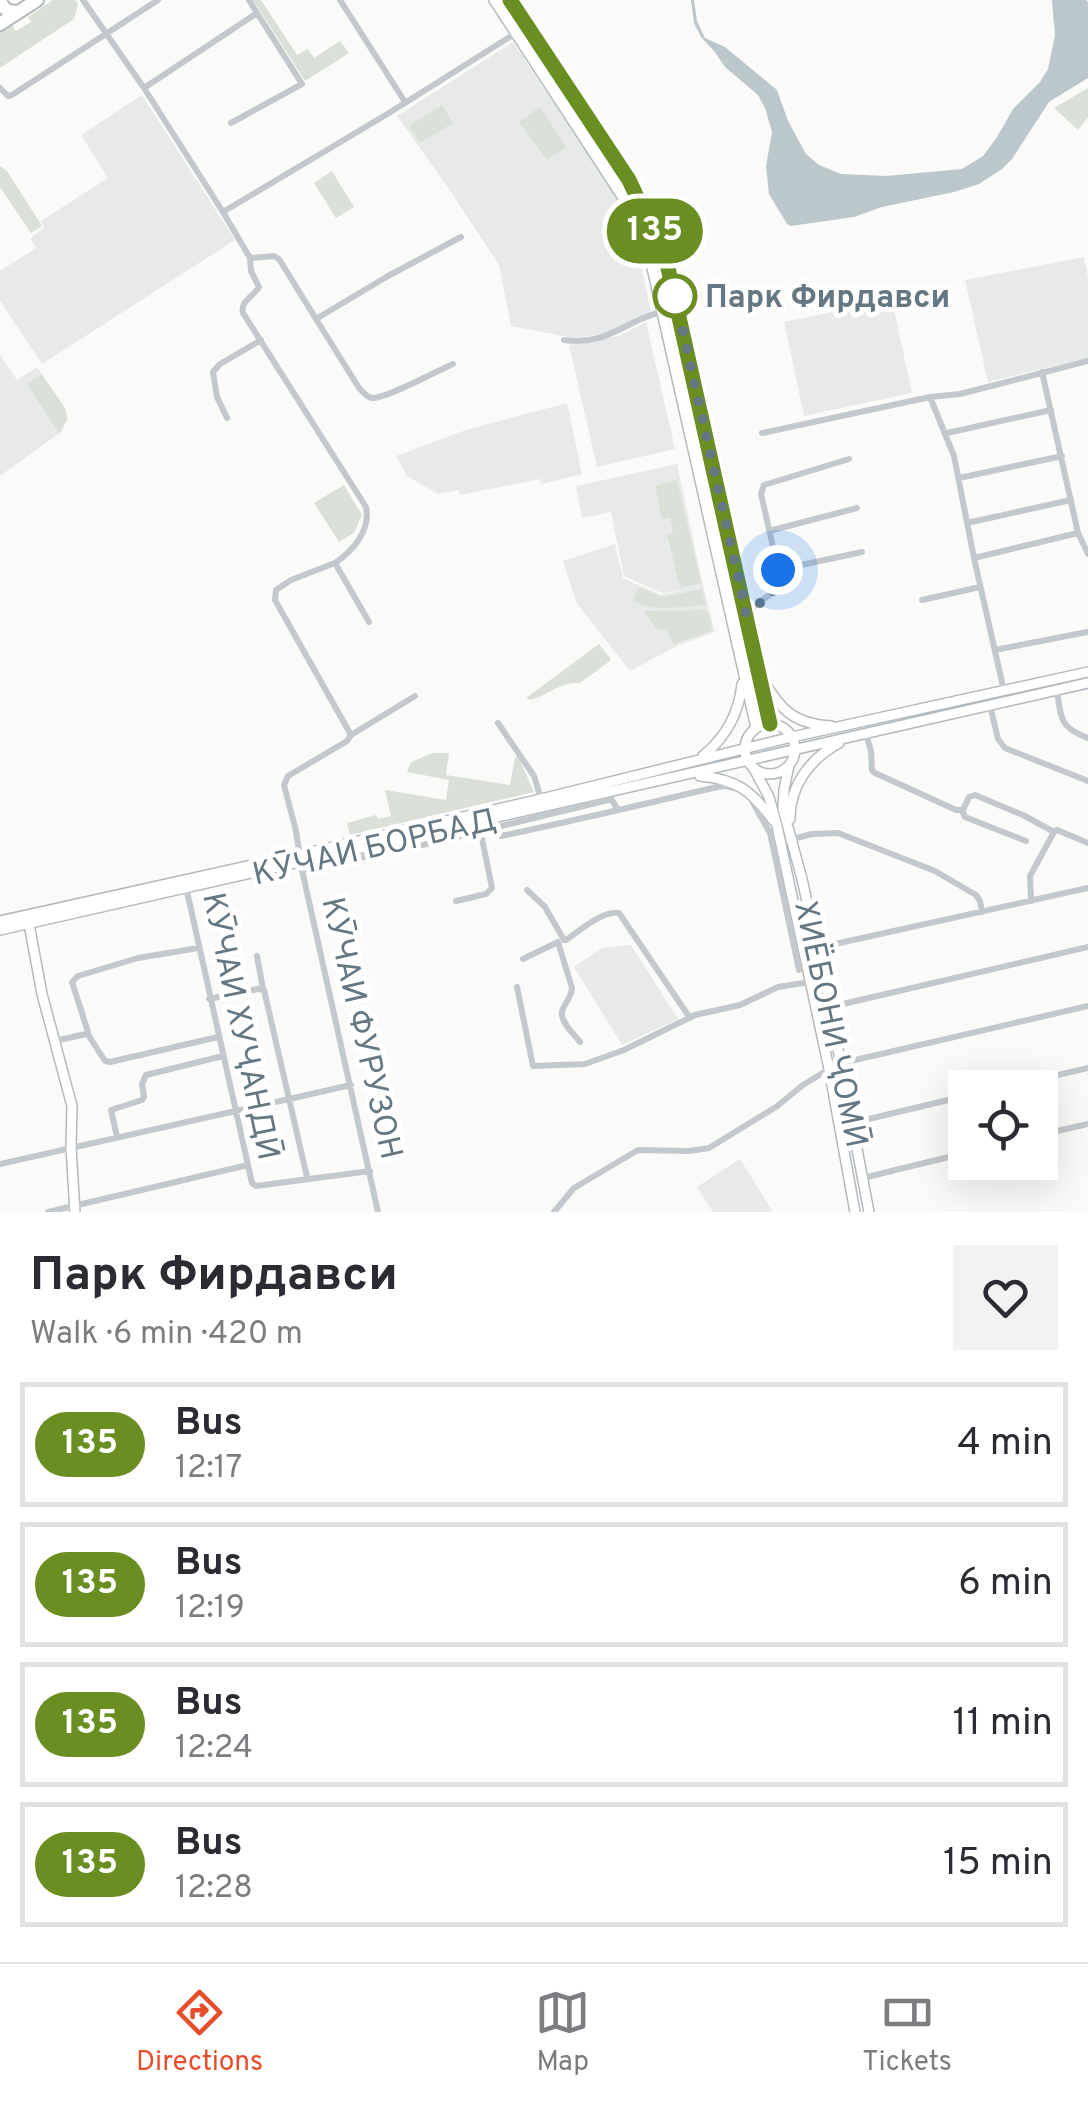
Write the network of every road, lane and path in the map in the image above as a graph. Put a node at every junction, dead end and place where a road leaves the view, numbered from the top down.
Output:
1 (0, 0) edge
2 (36, 0) edge
3 (83, 0) edge
4 (158, 0) edge
5 (249, 0) edge
6 (340, 0) edge
7 (494, 0) edge
8 (510, 0) edge
9 (18, 12) junction
10 (257, 14) junction
11 (0, 24) edge
12 (527, 26) junction
13 (107, 33) junction
14 (516, 34) junction
15 (0, 88) edge
16 (144, 88) junction
17 (405, 102) junction
18 (230, 123) dead end
19 (223, 212) junction
20 (461, 237) dead end
21 (250, 258) junction
22 (660, 312) dead end
23 (316, 319) junction
24 (262, 340) junction
25 (564, 340) dead end
26 (1088, 362) edge
27 (453, 364) dead end
28 (1042, 372) junction
29 (694, 382) junction
30 (680, 384) junction
31 (930, 397) junction
32 (1051, 410) junction
33 (227, 418) dead end
34 (762, 433) dead end
35 (947, 433) junction
36 (1062, 456) junction
37 (849, 459) dead end
38 (960, 478) junction
39 (1071, 500) junction
40 (857, 508) dead end
41 (966, 523) junction
42 (769, 531) junction
43 (1082, 537) edge
44 (862, 552) dead end
45 (1088, 554) edge
46 (974, 558) junction
47 (335, 563) junction
48 (778, 570) junction
49 (980, 587) junction
50 (922, 600) dead end
51 (746, 613) junction
52 (369, 622) dead end
53 (1087, 632) edge
54 (994, 650) junction
55 (758, 672) junction
56 (1088, 672) edge
57 (743, 676) junction
58 (1088, 682) edge
59 (1056, 690) junction
60 (1004, 692) junction
61 (415, 696) dead end
62 (990, 705) junction
63 (498, 722) dead end
64 (770, 724) junction
65 (844, 726) junction
66 (756, 728) junction
67 (866, 734) junction
68 (351, 735) junction
69 (792, 737) junction
70 (850, 738) junction
71 (1088, 738) edge
72 (744, 749) junction
73 (795, 751) junction
74 (701, 758) junction
75 (750, 764) junction
76 (789, 765) junction
77 (687, 775) junction
78 (1088, 781) edge
79 (726, 783) junction
80 (541, 799) junction
81 (754, 799) junction
82 (618, 810) junction
83 (962, 810) junction
84 (479, 826) junction
85 (778, 826) junction
86 (1054, 832) junction
87 (501, 836) dead end
88 (788, 837) junction
89 (1026, 841) dead end
90 (1088, 843) edge
91 (301, 862) junction
92 (785, 883) junction
93 (185, 884) junction
94 (1088, 888) edge
95 (526, 890) dead end
96 (456, 901) dead end
97 (1031, 901) junction
98 (982, 912) junction
99 (30, 924) junction
100 (0, 926) edge
101 (562, 941) junction
102 (1088, 947) edge
103 (198, 948) junction
104 (817, 948) junction
105 (257, 956) dead end
106 (523, 959) dead end
107 (800, 970) dead end
108 (810, 982) junction
109 (516, 987) dead end
110 (264, 990) junction
111 (209, 999) junction
112 (830, 1006) junction
113 (1088, 1006) edge
114 (690, 1018) junction
115 (87, 1033) junction
116 (218, 1037) junction
117 (54, 1041) junction
118 (580, 1042) dead end
119 (222, 1056) junction
120 (842, 1064) junction
121 (1088, 1068) edge
122 (829, 1069) junction
123 (1058, 1075) edge
124 (352, 1086) junction
125 (948, 1100) edge
126 (290, 1101) junction
127 (235, 1112) junction
128 (852, 1123) junction
129 (1088, 1124) edge
130 (1058, 1131) edge
131 (855, 1136) junction
132 (117, 1138) junction
133 (842, 1138) junction
134 (71, 1147) junction
135 (948, 1157) edge
136 (0, 1164) edge
137 (248, 1165) junction
138 (370, 1170) junction
139 (308, 1178) junction
140 (863, 1178) junction
141 (75, 1209) edge
142 (48, 1212) edge
143 (378, 1212) edge
144 (554, 1212) edge
145 (855, 1212) edge
146 (869, 1212) edge

1 - 9 highway
2 - 9 highway
3 - 13 street
4 - 13 street
5 - 10 street
6 - 17 street
7 - 14 main road
8 - 12 main road
9 - 11 highway
10 - 16 street
10 - 18 street
12 - 14 street
12 - 29 main road
13 - 15 street
13 - 16 street
14 - 17 street
14 - 30 main road
16 - 19 street
17 - 19 street
19 - 21 street
20 - 23 street
21 - 23 street
21 - 24 street
22 - 25 street
23 - 27 street
24 - 33 street
24 - 47 street
26 - 28 street
28 - 31 street
28 - 32 street
29 - 30 main road
29 - 51 main road
30 - 57 main road
31 - 34 street
31 - 35 street
32 - 35 street
32 - 36 street
35 - 38 street
36 - 38 street
36 - 39 street
37 - 42 street
38 - 41 street
39 - 41 street
39 - 43 street
40 - 42 street
41 - 46 street
42 - 48 street
43 - 45 street
43 - 46 street
44 - 48 street
46 - 49 street
47 - 52 street
47 - 68 street
48 - 51 street
49 - 50 street
49 - 54 street
51 - 55 main road
53 - 54 street
54 - 60 street
55 - 64 main road
55 - 65 main road
56 - 60 main road, КӮЧАИ БОРБАД
57 - 66 main road
57 - 74 main road
58 - 59 main road, КӮЧАИ БОРБАД
59 - 62 main road, КӮЧАИ БОРБАД
59 - 71 street
60 - 65 main road, КӮЧАИ БОРБАД
61 - 68 street
62 - 67 main road, КӮЧАИ БОРБАД
62 - 78 street
63 - 80 street
64 - 66 main road
64 - 69 main road
65 - 69 main road, КӮЧАИ БОРБАД
66 - 72 main road
67 - 70 main road, КӮЧАИ БОРБАД
67 - 83 street
68 - 91 street, КӮЧАИ ФУРУЗОН
69 - 72 main road, КӮЧАИ БОРБАД
69 - 73 main road
70 - 73 main road, КӮЧАИ БОРБАД
70 - 88 main road
72 - 74 main road, КӮЧАИ БОРБАД
72 - 75 main road
73 - 75 main road, КӮЧАИ БОРБАД
73 - 76 main road
74 - 80 main road, КӮЧАИ БОРБАД
75 - 76 main road, КӮЧАИ БОРБАД
75 - 77 main road, КӮЧАИ БОРБАД
75 - 85 main road
76 - 88 main road
77 - 79 main road
77 - 84 main road, КӮЧАИ БОРБАД
79 - 81 main road
79 - 82 street
80 - 91 main road, КӮЧАИ БОРБАД
81 - 85 main road
81 - 92 street
82 - 84 street
82 - 87 street
83 - 86 street
83 - 89 street
84 - 91 main road, КӮЧАИ БОРБАД
84 - 96 street
85 - 88 main road
86 - 90 street
86 - 97 street
88 - 92 main road, ХИЁБОНИ ҶОМӢ
88 - 98 street
88 - 104 main road, ХИЁБОНИ ҶОМӢ
91 - 93 main road, КӮЧАИ БОРБАД
91 - 124 street, КӮЧАИ ФУРУЗОН
92 - 107 street
92 - 108 main road, ХИЁБОНИ ҶОМӢ
93 - 99 main road, КӮЧАИ БОРБАД
93 - 100 main road, КӮЧАИ БОРБАД
93 - 103 street, КӮЧАИ ХУҶАНДӢ
94 - 97 street
95 - 101 street
97 - 98 street
98 - 104 street
99 - 100 main road, КӮЧАИ БОРБАД
99 - 117 main road
101 - 106 street
101 - 114 street
101 - 118 street
102 - 112 street
103 - 111 street, КӮЧАИ ХУҶАНДӢ
103 - 115 street
104 - 112 main road, ХИЁБОНИ ҶОМӢ
105 - 110 street
108 - 114 street
108 - 122 main road, ХИЁБОНИ ҶОМӢ
109 - 114 street
110 - 111 street
110 - 126 street
111 - 116 street, КӮЧАИ ХУҶАНДӢ
112 - 120 main road, ХИЁБОНИ ҶОМӢ
113 - 120 street
115 - 116 street
115 - 117 street
116 - 119 street, КӮЧАИ ХУҶАНДӢ
117 - 134 main road
119 - 127 street, КӮЧАИ ХУҶАНДӢ
119 - 132 street
120 - 128 main road, ХИЁБОНИ ҶОМӢ
121 - 123 street
122 - 133 main road, ХИЁБОНИ ҶОМӢ
122 - 144 street
124 - 126 street
124 - 138 street, КӮЧАИ ФУРУЗОН
125 - 128 street
126 - 127 street
126 - 139 street
127 - 132 street
127 - 137 street, КӮЧАИ ХУҶАНДӢ
128 - 131 main road, ХИЁБОНИ ҶОМӢ
129 - 130 street
131 - 133 main road
131 - 140 main road, ХИЁБОНИ ҶОМӢ
132 - 134 street
133 - 145 main road, ХИЁБОНИ ҶОМӢ
134 - 136 street
134 - 141 main road
135 - 140 street
137 - 139 street, КӮЧАИ ХУҶАНДӢ
137 - 141 street
138 - 139 street, КӮЧАИ ХУҶАНДӢ
138 - 143 street, КӮЧАИ ФУРУЗОН
140 - 146 main road, ХИЁБОНИ ҶОМӢ
141 - 142 street

